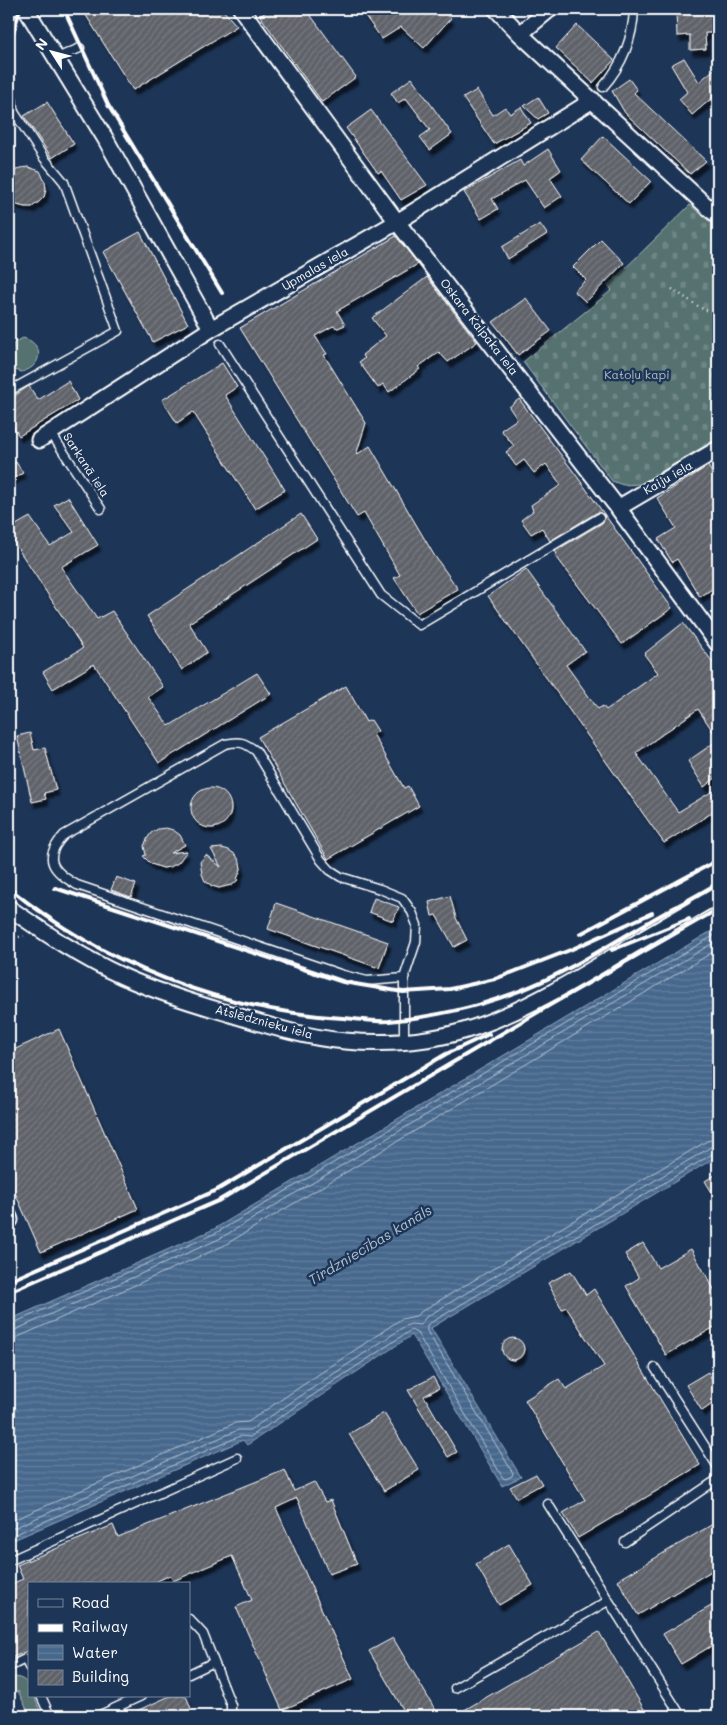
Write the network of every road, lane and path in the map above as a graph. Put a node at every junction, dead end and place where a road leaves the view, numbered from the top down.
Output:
1 (26, 9) edge
2 (241, 9) edge
3 (615, 9) edge
4 (634, 9) edge
5 (499, 10) edge
6 (554, 12) edge
7 (520, 34) junction
8 (80, 48) dead end
9 (57, 58) junction
10 (9, 80) edge
11 (602, 86) dead end
12 (593, 100) junction
13 (718, 215) edge
14 (396, 222) junction
15 (672, 289) dead end
16 (718, 315) edge
17 (211, 329) junction
18 (220, 344) dead end
19 (9, 391) edge
20 (45, 436) joint
21 (718, 449) edge
22 (618, 508) junction
23 (101, 509) dead end
24 (600, 518) dead end
25 (718, 644) edge
26 (718, 895) edge
27 (9, 908) edge
28 (404, 978) junction
29 (404, 1041) junction
30 (654, 1368) dead end
31 (237, 1458) dead end
32 (718, 1467) edge
33 (718, 1479) edge
34 (548, 1504) dead end
35 (625, 1542) dead end
36 (9, 1561) edge
37 (608, 1601) junction
38 (190, 1620) edge
39 (214, 1662) junction
40 (28, 1665) edge
41 (9, 1667) edge
42 (190, 1674) edge
43 (456, 1688) dead end
44 (42, 1698) edge
45 (137, 1698) edge
46 (48, 1716) edge
47 (98, 1716) edge
48 (231, 1716) edge
49 (681, 1716) edge

1 - 9 street
2 - 14 street, Oskara Kalpaka iela
3 - 6 path
4 - 11 lane
5 - 7 street
6 - 7 street
7 - 12 street
8 - 9 lane
9 - 17 street
10 - 19 lane
12 - 13 street
12 - 14 street, Upmalas iela
14 - 17 street, Upmalas iela
14 - 22 street, Oskara Kalpaka iela
15 - 16 path
17 - 20 street, Upmalas iela
18 - 24 lane
20 - 23 lane, Sarkanā iela
21 - 22 street, Kaiju iela
22 - 25 street, Oskara Kalpaka iela
26 - 29 street, Atslēdznieku iela
27 - 29 street, Atslēdznieku iela
28 - 28 lane
28 - 29 lane
30 - 32 lane
31 - 36 lane
33 - 35 lane
34 - 37 lane
37 - 43 lane
37 - 49 lane
38 - 39 lane
39 - 42 lane
39 - 48 lane
40 - 41 lane
44 - 46 lane
45 - 47 lane

